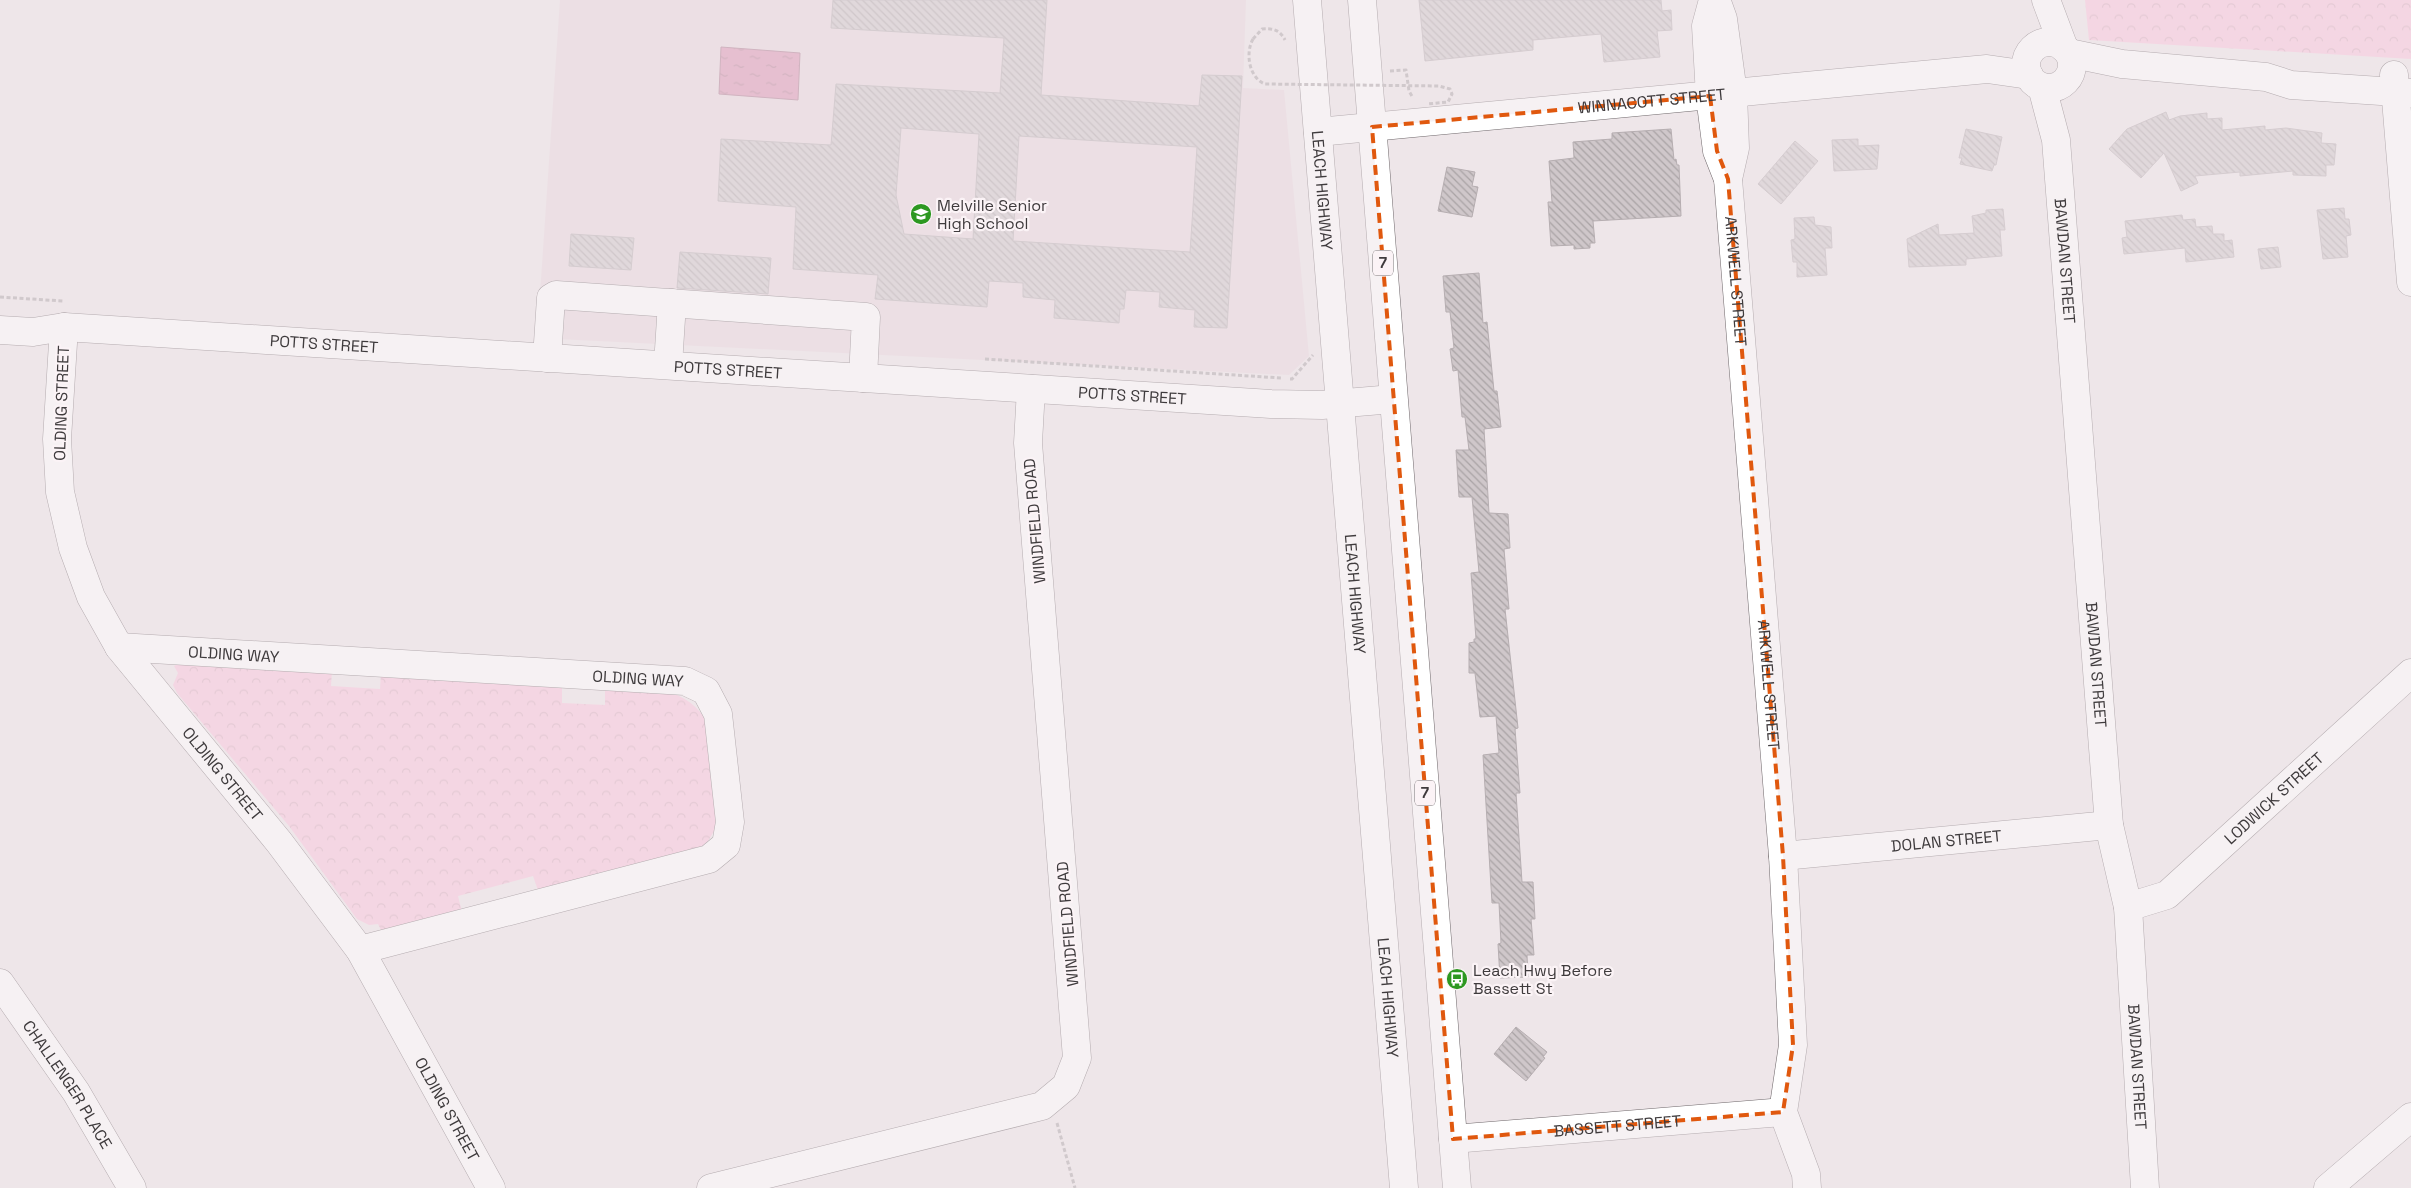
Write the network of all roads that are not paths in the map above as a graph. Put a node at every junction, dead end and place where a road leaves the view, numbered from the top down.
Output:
1 (1306, 0) edge
2 (1362, 0) edge
3 (1714, 0) edge
4 (2041, 0) edge
5 (2046, 0) edge
6 (2050, 66) junction
7 (2403, 84) edge
8 (1721, 95) junction
9 (1385, 126) junction
10 (1318, 132) junction
11 (2411, 282) edge
12 (672, 303) junction
13 (0, 316) edge
14 (64, 327) junction
15 (0, 330) edge
16 (547, 358) junction
17 (668, 365) junction
18 (863, 378) junction
19 (1032, 389) junction
20 (1393, 399) junction
21 (1338, 403) junction
22 (119, 647) junction
23 (2411, 674) edge
24 (2109, 825) junction
25 (1783, 856) junction
26 (2128, 907) junction
27 (360, 950) junction
28 (0, 983) edge
29 (1783, 1112) junction
30 (2411, 1117) edge
31 (1453, 1138) junction
32 (132, 1188) edge
33 (491, 1188) edge
34 (711, 1188) edge
35 (1404, 1188) edge
36 (1457, 1188) edge
37 (1807, 1188) edge
38 (2145, 1188) edge
39 (2328, 1188) edge

1 - 10 main road, LEACH HIGHWAY
2 - 9 main road, 7
3 - 8 main road, ARKWELL STREET
4 - 6 main road, BAWDAN STREET
5 - 6 main road, BAWDAN STREET
6 - 7 main road
6 - 8 main road, WINNACOTT STREET
6 - 24 main road, BAWDAN STREET
7 - 11 main road
8 - 9 main road, WINNACOTT STREET
8 - 25 main road, ARKWELL STREET
9 - 10 main road, WINNACOTT STREET
9 - 20 main road, 7
10 - 21 main road, LEACH HIGHWAY
12 - 16 main road
12 - 17 main road
12 - 18 main road
13 - 14 main road, POTTS STREET
14 - 15 main road, POTTS STREET
14 - 16 main road, POTTS STREET
14 - 22 main road, OLDING STREET
16 - 17 main road, POTTS STREET
17 - 18 main road, POTTS STREET
18 - 19 main road, POTTS STREET
19 - 21 main road, POTTS STREET
19 - 34 main road, WINDFIELD ROAD
20 - 21 main road, POTTS STREET
20 - 31 main road, 7
21 - 35 main road, LEACH HIGHWAY
22 - 27 main road, OLDING STREET
22 - 27 main road, OLDING WAY
23 - 26 main road, LODWICK STREET
24 - 25 main road, DOLAN STREET
24 - 26 main road, BAWDAN STREET
25 - 29 main road, ARKWELL STREET
26 - 38 main road, BAWDAN STREET
27 - 33 main road, OLDING STREET
28 - 32 main road, CHALLENGER PLACE
29 - 31 main road, BASSETT STREET
29 - 37 main road, ARKWELL STREET
30 - 39 main road
31 - 36 main road, 7

